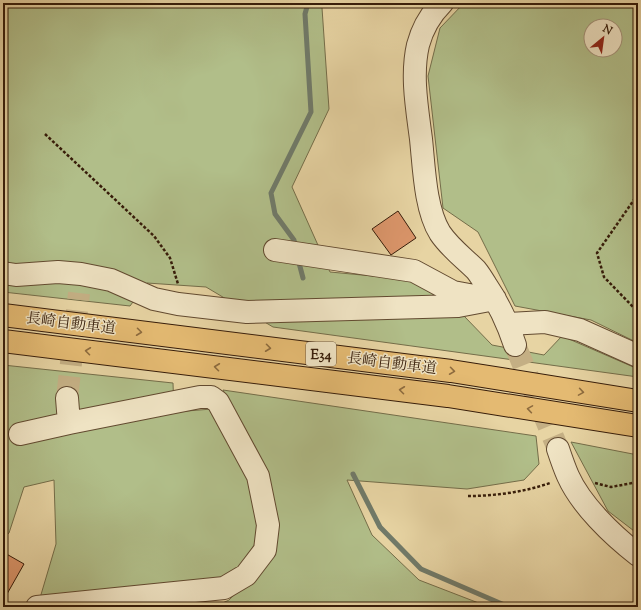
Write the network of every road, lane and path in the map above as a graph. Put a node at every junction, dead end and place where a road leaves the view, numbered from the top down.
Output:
1 (442, 3) edge
2 (45, 134) dead end
3 (638, 194) edge
4 (275, 250) dead end
5 (3, 273) edge
6 (495, 299) junction
7 (178, 304) junction
8 (638, 312) edge
9 (3, 315) edge
10 (508, 324) junction
11 (3, 340) edge
12 (516, 345) tunnel mouth
13 (638, 356) edge
14 (67, 398) tunnel mouth
15 (638, 401) edge
16 (69, 423) junction
17 (638, 426) edge
18 (20, 434) dead end
19 (558, 449) tunnel mouth
20 (638, 555) edge
21 (37, 607) edge

1 - 6 street
2 - 7 path
3 - 8 path
4 - 6 street
5 - 7 street
6 - 7 street
6 - 10 street
9 -> 15 highway, 長崎自動車道 / E34
10 - 12 street
10 - 13 street
17 -> 11 highway, 長崎自動車道 / E34
14 - 16 street
16 - 18 street
16 - 21 street
19 - 20 street

